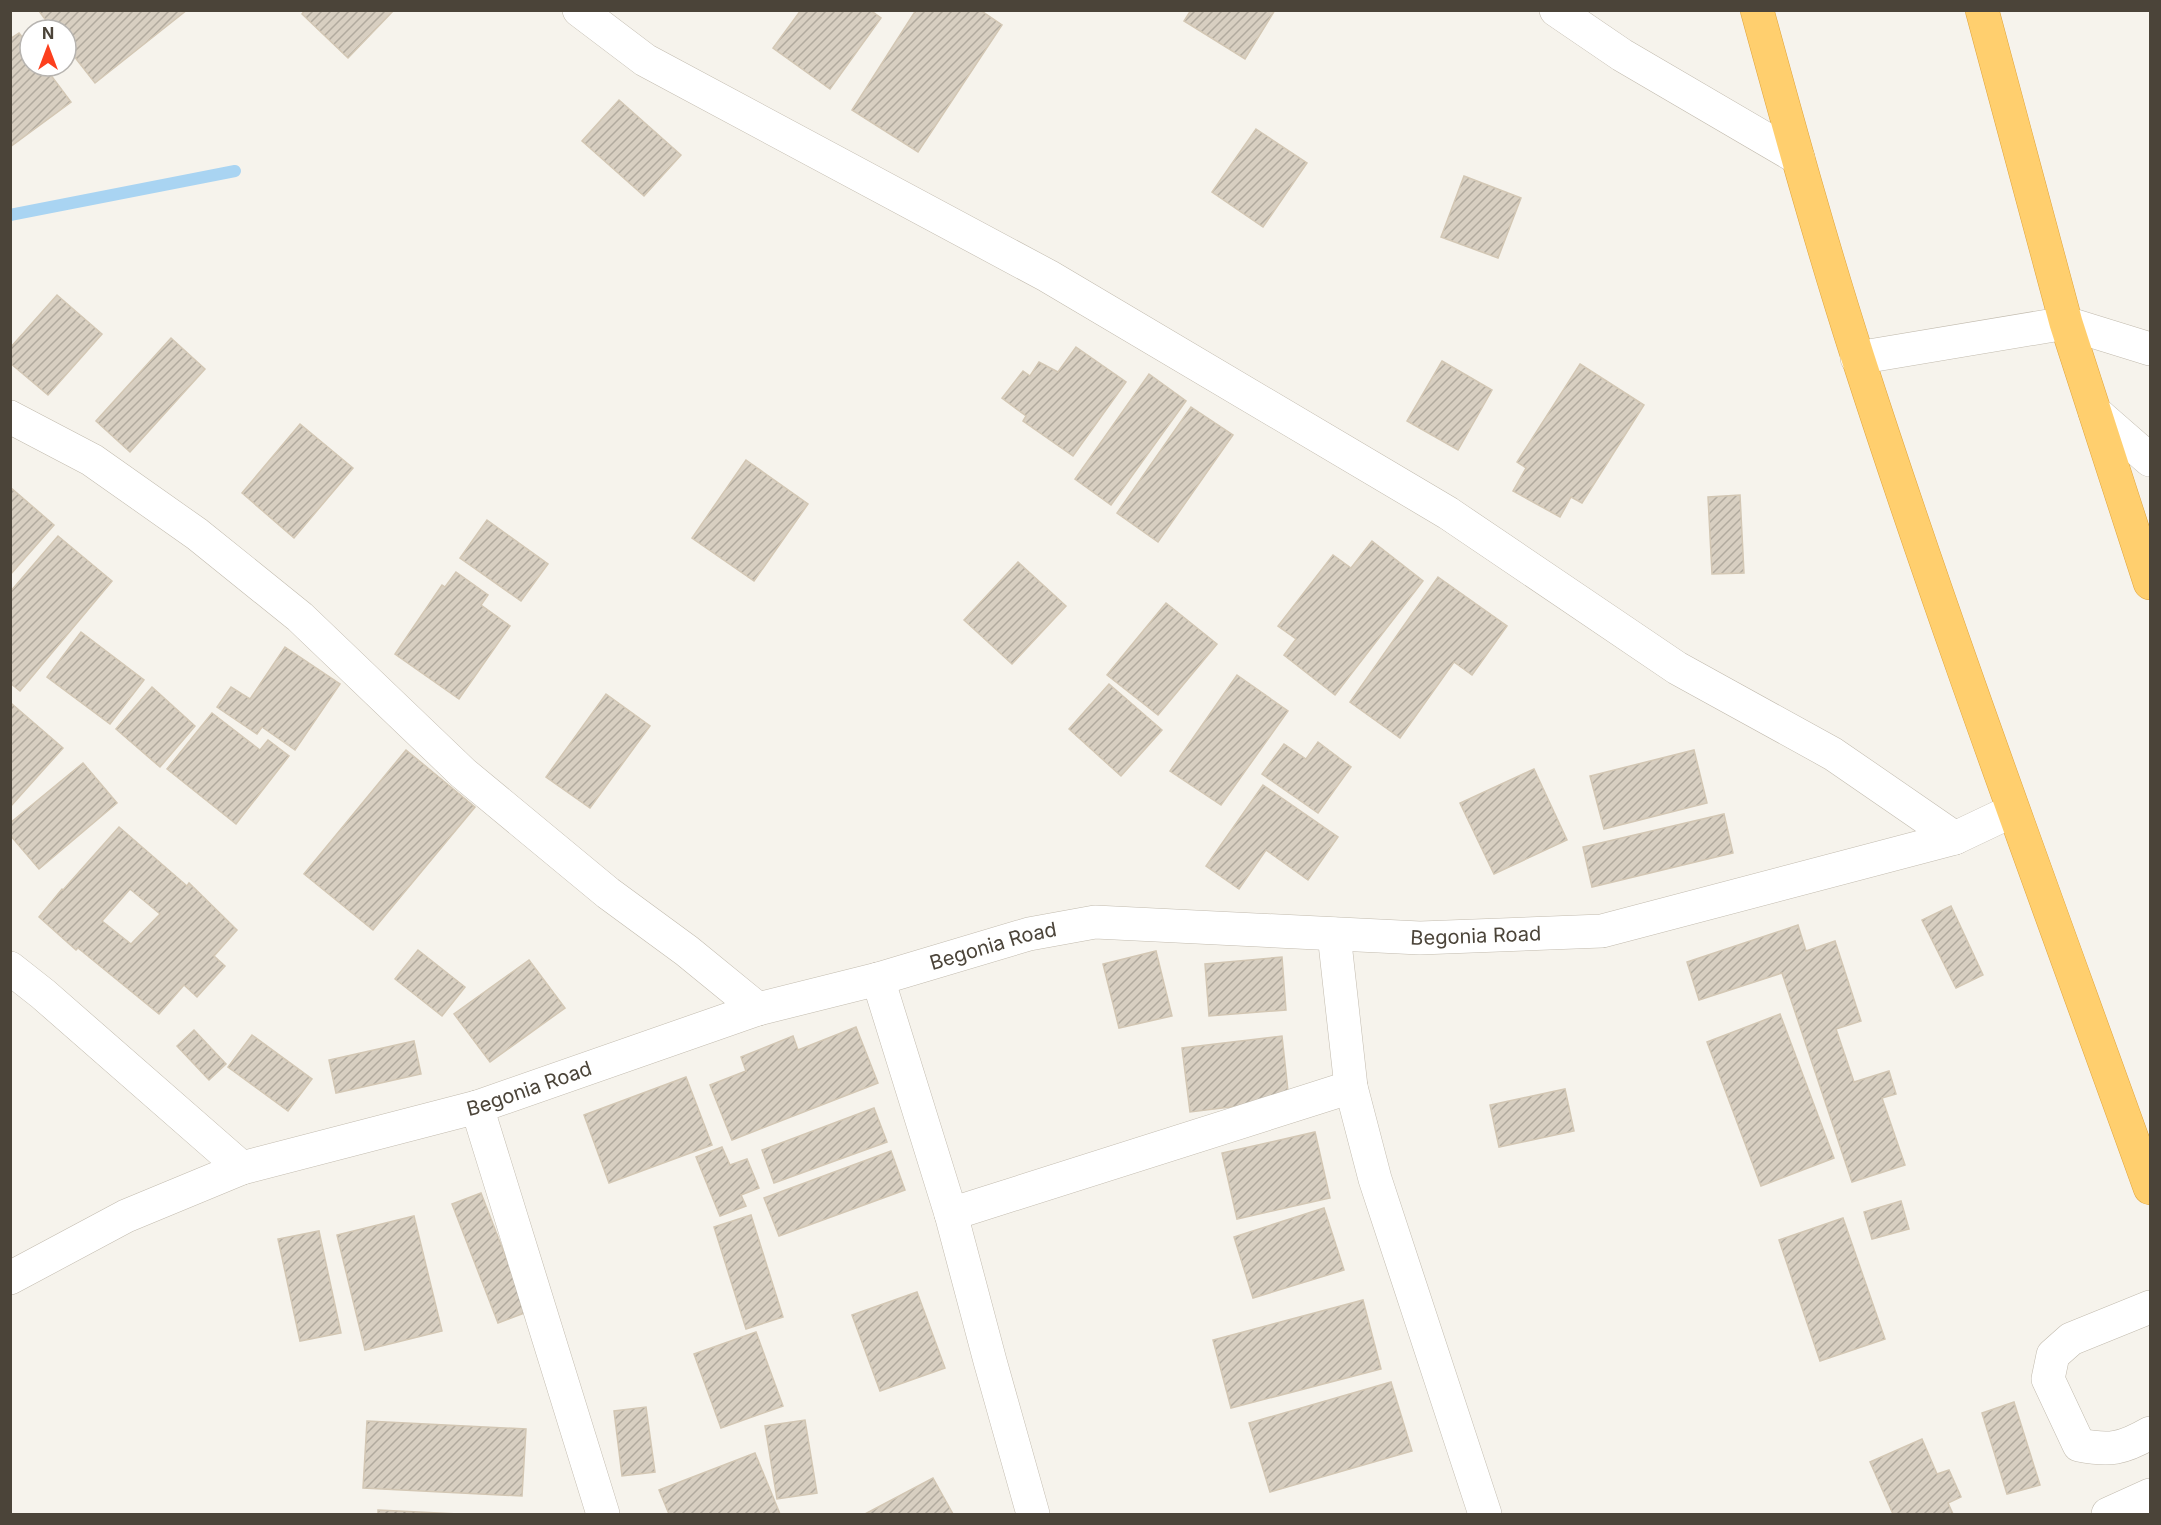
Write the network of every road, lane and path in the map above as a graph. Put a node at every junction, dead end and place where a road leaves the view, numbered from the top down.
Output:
1 (579, 10) edge
2 (1556, 10) edge
3 (1757, 10) edge
4 (1982, 10) edge
5 (1798, 158) junction
6 (2066, 323) junction
7 (2151, 349) edge
8 (1857, 358) junction
9 (2095, 412) junction
10 (10, 417) edge
11 (2151, 460) edge
12 (2151, 583) edge
13 (2012, 811) junction
14 (1955, 838) junction
15 (1334, 934) junction
16 (10, 968) edge
17 (878, 979) junction
18 (758, 1009) junction
19 (1351, 1087) junction
20 (477, 1107) junction
21 (242, 1168) junction
22 (2151, 1188) edge
23 (951, 1214) junction
24 (10, 1278) edge
25 (2151, 1307) edge
26 (2151, 1433) edge
27 (2151, 1495) edge
28 (603, 1515) edge
29 (1033, 1515) edge
30 (1485, 1515) edge
31 (2108, 1515) edge

1 - 14 street
2 - 5 street
3 - 5 highway
4 - 6 highway
5 - 8 highway
6 - 7 street
6 - 8 street
6 - 9 highway
8 - 13 highway
9 - 11 street
9 - 12 highway
10 - 18 street
13 - 14 street, Begonia Road
13 - 22 highway
14 - 15 street, Begonia Road
15 - 17 street, Begonia Road
15 - 19 street
16 - 21 street
17 - 18 street, Begonia Road
17 - 23 street
18 - 20 street, Begonia Road
19 - 23 street
19 - 30 street
20 - 21 street, Begonia Road
20 - 28 street
21 - 24 street, Begonia Road
23 - 29 street
25 - 26 street
27 - 31 street

